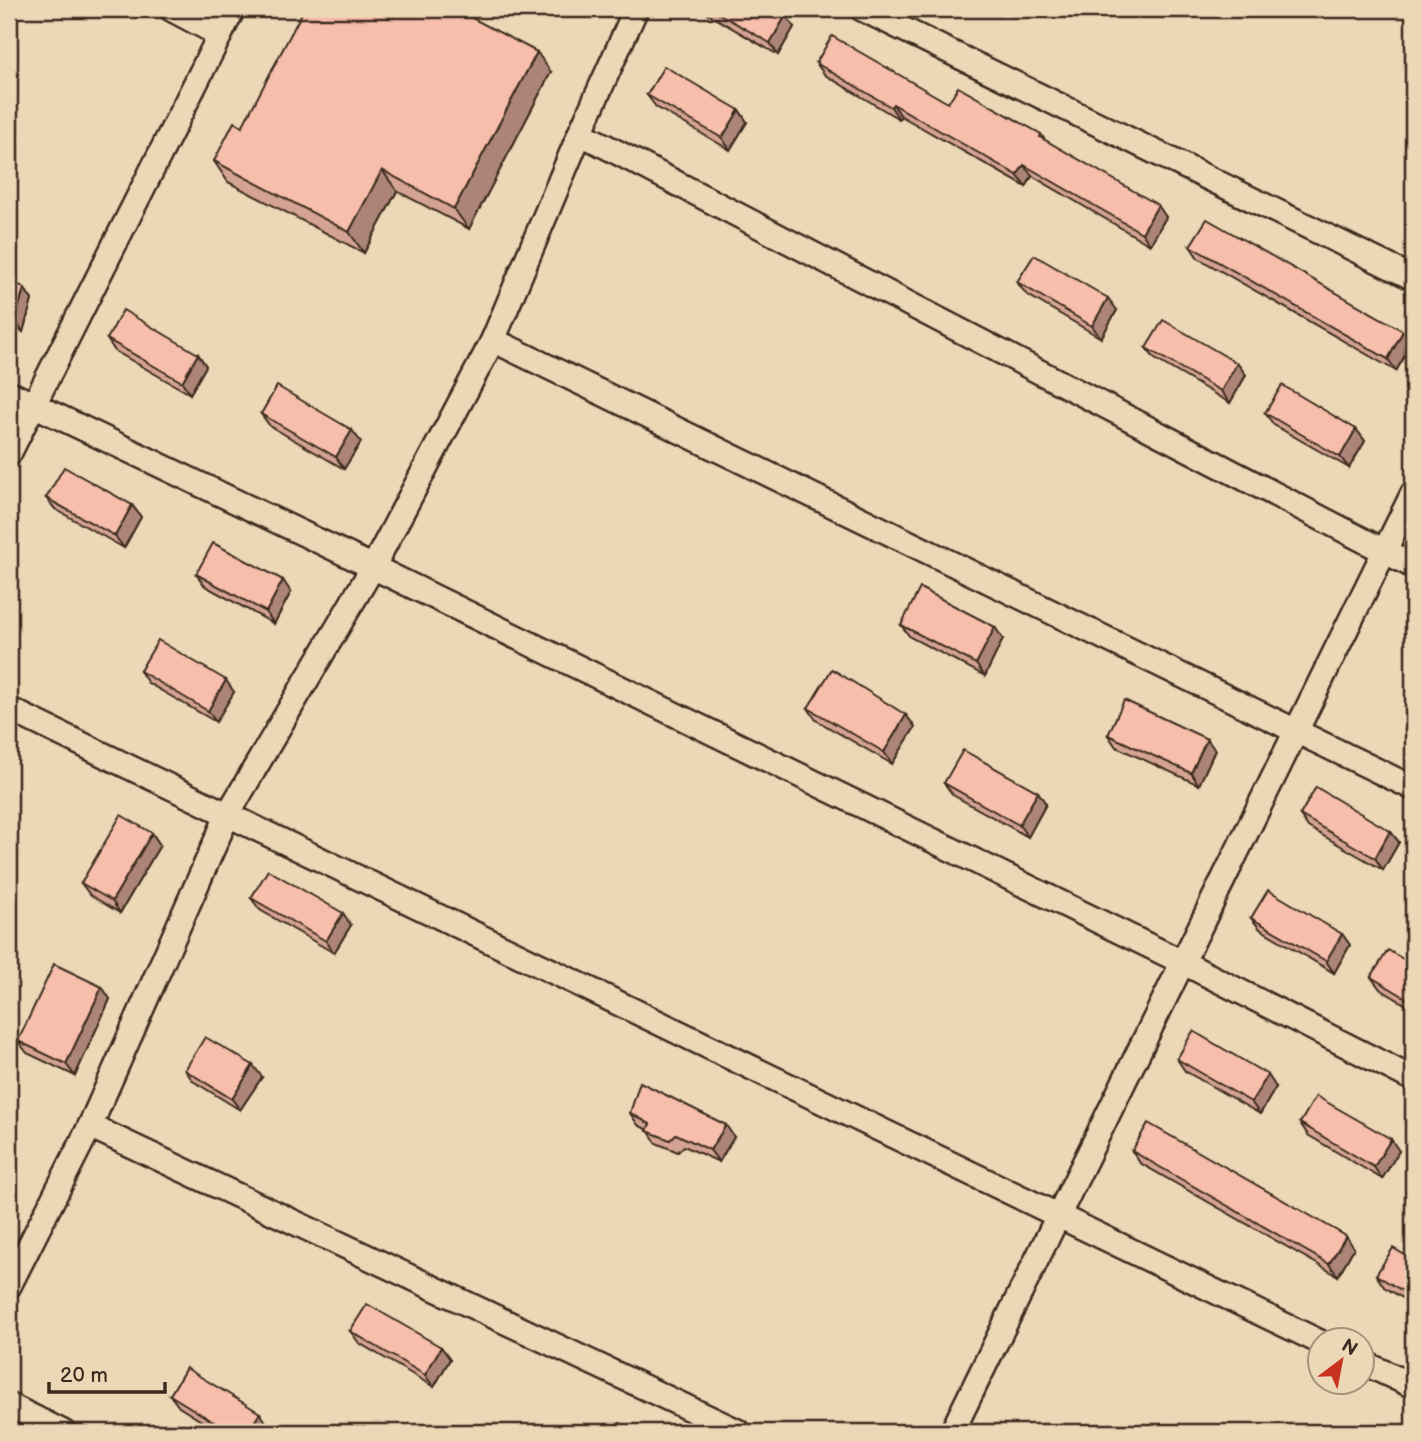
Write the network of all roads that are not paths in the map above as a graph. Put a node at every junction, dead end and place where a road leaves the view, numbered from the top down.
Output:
1 (171, 9) edge
2 (233, 9) edge
3 (636, 9) edge
4 (862, 9) edge
5 (220, 35) junction
6 (580, 133) junction
7 (1413, 278) edge
8 (493, 340) junction
9 (9, 393) edge
10 (35, 405) junction
11 (9, 454) edge
12 (1413, 493) edge
13 (1384, 552) junction
14 (1413, 566) edge
15 (373, 567) junction
16 (9, 709) edge
17 (1296, 731) junction
18 (1413, 788) edge
19 (228, 814) junction
20 (1182, 962) junction
21 (1413, 1079) edge
22 (90, 1126) junction
23 (1058, 1216) junction
24 (9, 1286) edge
25 (1306, 1335) edge
26 (1376, 1368) edge
27 (1413, 1386) edge
28 (9, 1405) edge
29 (63, 1432) edge
30 (738, 1432) edge
31 (952, 1432) edge

1 - 5 lane
2 - 5 lane
3 - 6 lane
4 - 7 lane
5 - 10 lane
6 - 8 lane
6 - 13 lane
8 - 15 lane
8 - 17 lane
9 - 10 lane
10 - 11 lane
10 - 15 lane
12 - 13 lane
13 - 14 lane
13 - 17 lane
15 - 19 lane
15 - 20 lane
16 - 19 lane
17 - 18 lane
17 - 20 lane
19 - 22 lane
19 - 23 lane
20 - 21 lane
20 - 23 lane
22 - 24 lane
22 - 30 lane
23 - 25 lane
23 - 31 lane
26 - 27 lane
28 - 29 lane

